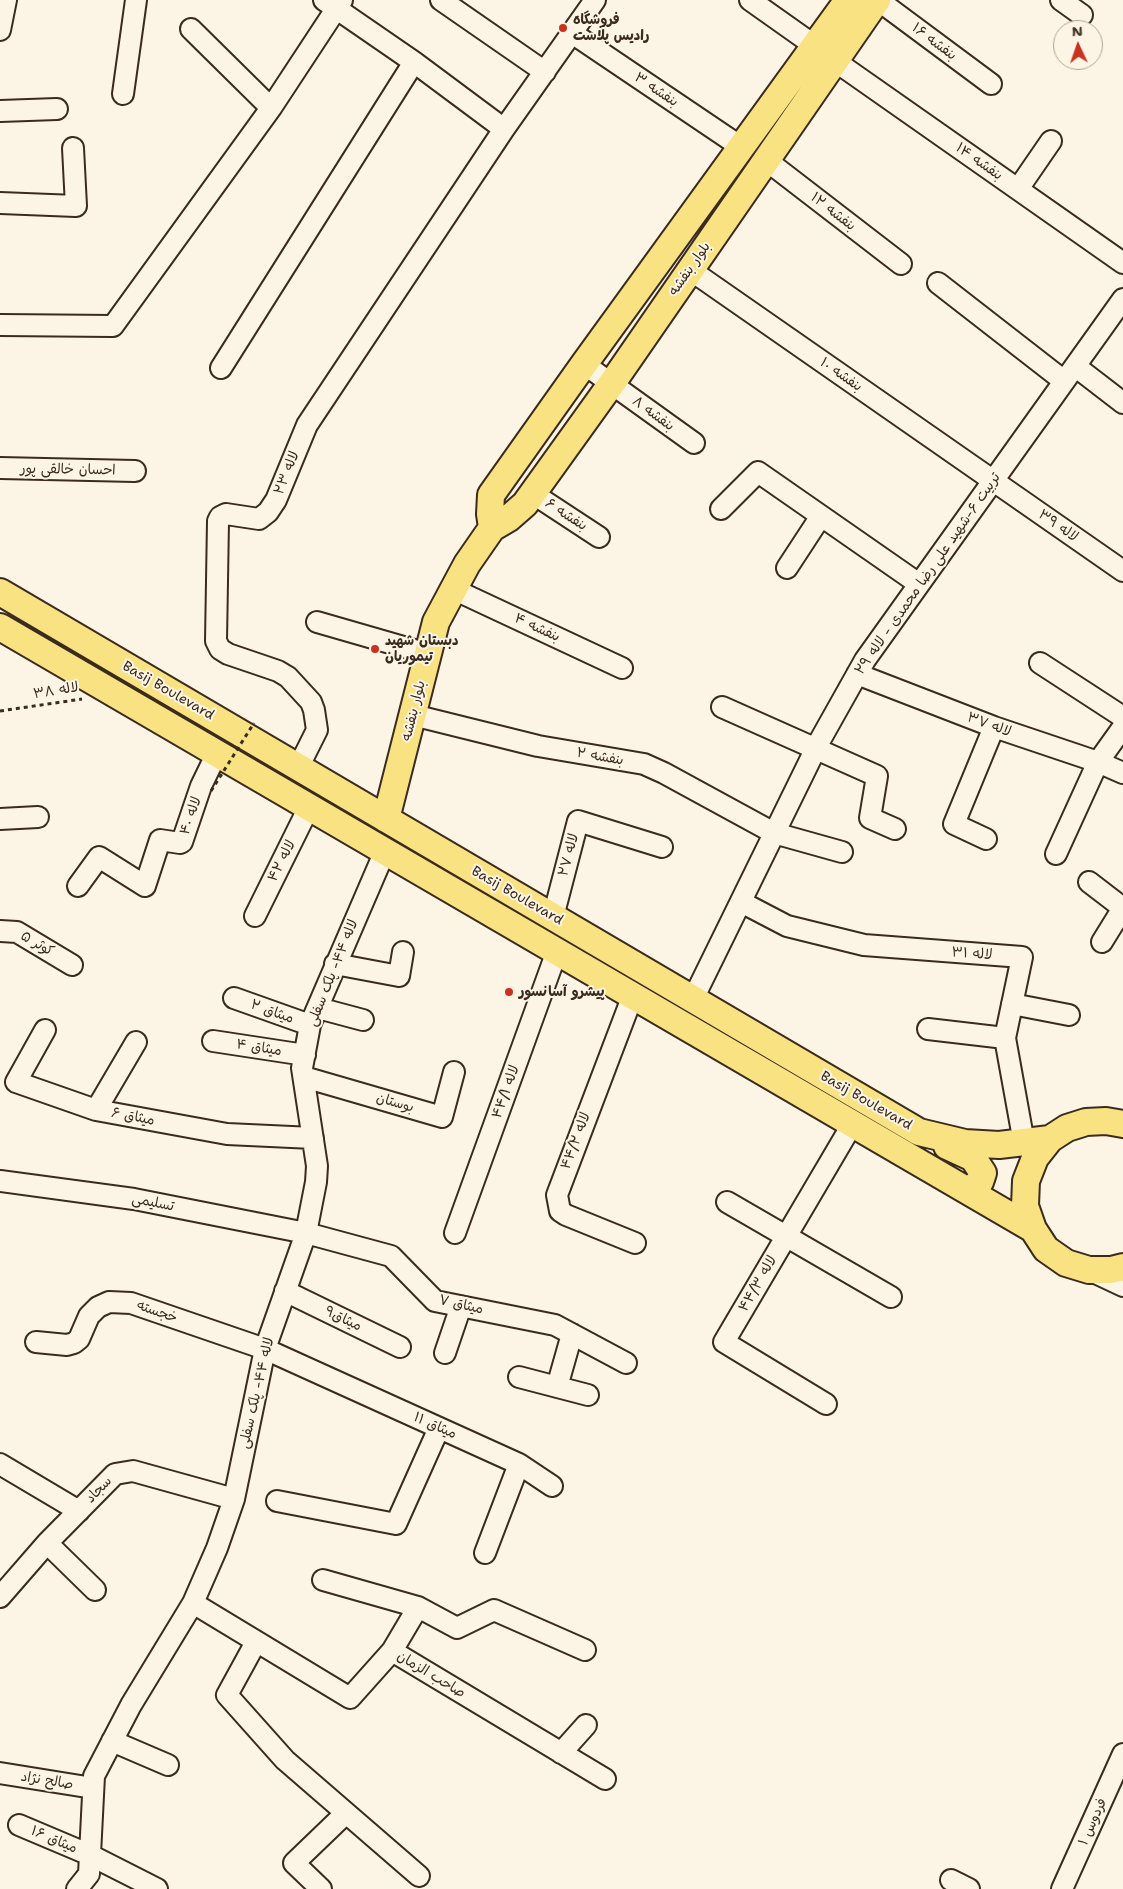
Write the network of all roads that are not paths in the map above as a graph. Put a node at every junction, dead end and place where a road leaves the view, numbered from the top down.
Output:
1 (6, 0) edge
2 (136, 0) edge
3 (441, 0) edge
4 (595, 0) edge
5 (750, 0) edge
6 (848, 0) edge
7 (878, 0) edge
8 (1061, 0) edge
9 (334, 3) edge
10 (1082, 15) dead end
11 (191, 29) dead end
12 (0, 30) edge
13 (572, 34) junction
14 (825, 53) junction
15 (414, 62) junction
16 (545, 72) junction
17 (991, 84) dead end
18 (123, 94) dead end
19 (271, 108) junction
20 (57, 109) dead end
21 (0, 111) edge
22 (504, 129) junction
23 (1051, 141) dead end
24 (73, 148) dead end
25 (741, 148) junction
26 (766, 160) junction
27 (1018, 189) junction
28 (0, 203) edge
29 (1123, 263) edge
30 (901, 264) dead end
31 (689, 269) junction
32 (938, 283) dead end
33 (1123, 299) edge
34 (0, 325) edge
35 (584, 364) junction
36 (221, 368) dead end
37 (1069, 374) junction
38 (611, 384) junction
39 (1123, 403) edge
40 (694, 444) dead end
41 (0, 468) edge
42 (135, 471) dead end
43 (993, 480) junction
44 (532, 493) junction
45 (721, 510) dead end
46 (821, 516) junction
47 (492, 528) junction
48 (599, 537) dead end
49 (787, 568) dead end
50 (1123, 571) edge
51 (919, 584) junction
52 (452, 589) junction
53 (0, 592) edge
54 (317, 622) dead end
55 (0, 627) edge
56 (428, 654) junction
57 (1040, 663) dead end
58 (622, 668) dead end
59 (857, 674) junction
60 (722, 707) dead end
61 (413, 715) junction
62 (1123, 717) edge
63 (994, 727) junction
64 (1123, 727) edge
65 (816, 749) junction
66 (216, 753) junction
67 (1098, 762) junction
68 (298, 768) junction
69 (1123, 773) edge
70 (309, 807) junction
71 (38, 817) dead end
72 (0, 819) edge
73 (386, 819) junction
74 (895, 829) dead end
75 (774, 833) junction
76 (986, 839) dead end
77 (662, 847) dead end
78 (385, 851) junction
79 (842, 852) dead end
80 (1056, 854) dead end
81 (1089, 882) dead end
82 (78, 886) dead end
83 (741, 902) junction
84 (1123, 908) edge
85 (255, 916) dead end
86 (553, 917) junction
87 (0, 931) edge
88 (1102, 942) dead end
89 (557, 951) junction
90 (403, 952) dead end
91 (335, 964) junction
92 (72, 965) dead end
93 (632, 995) junction
94 (234, 998) dead end
95 (693, 999) junction
96 (1012, 1004) junction
97 (1068, 1015) dead end
98 (314, 1017) junction
99 (363, 1020) dead end
100 (928, 1029) dead end
101 (45, 1030) dead end
102 (1005, 1038) junction
103 (213, 1041) dead end
104 (136, 1042) dead end
105 (305, 1055) junction
106 (454, 1072) dead end
107 (304, 1077) junction
108 (96, 1110) junction
109 (853, 1123) junction
110 (1123, 1124) edge
111 (919, 1132) junction
112 (313, 1138) junction
113 (1050, 1139) junction
114 (1024, 1143) junction
115 (0, 1181) edge
116 (968, 1191) junction
117 (726, 1202) dead end
118 (1033, 1229) junction
119 (306, 1233) junction
120 (455, 1233) dead end
121 (786, 1237) junction
122 (635, 1243) dead end
123 (1123, 1266) edge
124 (1089, 1270) junction
125 (1123, 1286) edge
126 (285, 1291) junction
127 (891, 1297) dead end
128 (460, 1306) junction
129 (572, 1334) junction
130 (36, 1342) dead end
131 (400, 1347) dead end
132 (265, 1349) junction
133 (445, 1353) dead end
134 (626, 1363) dead end
135 (519, 1377) dead end
136 (557, 1387) junction
137 (588, 1395) dead end
138 (826, 1404) dead end
139 (439, 1428) junction
140 (0, 1464) edge
141 (519, 1464) junction
142 (552, 1486) dead end
143 (234, 1499) junction
144 (276, 1501) dead end
145 (79, 1511) junction
146 (47, 1543) junction
147 (485, 1553) dead end
148 (323, 1580) dead end
149 (3, 1588) edge
150 (95, 1590) dead end
151 (193, 1603) junction
152 (418, 1607) junction
153 (256, 1642) junction
154 (585, 1650) dead end
155 (392, 1651) junction
156 (586, 1725) dead end
157 (112, 1741) junction
158 (561, 1753) junction
159 (1123, 1754) edge
160 (168, 1765) dead end
161 (0, 1773) edge
162 (605, 1779) dead end
163 (93, 1788) junction
164 (346, 1813) junction
165 (19, 1825) dead end
166 (90, 1855) junction
167 (419, 1876) dead end
168 (951, 1880) dead end
169 (76, 1889) edge
170 (157, 1889) edge
171 (321, 1889) edge
172 (969, 1889) edge
173 (1062, 1889) edge

1 - 12 street
2 - 18 street
3 - 16 street
4 - 13 street, لاله ۲۳
5 - 14 street, بنفشه ۱۴
6 - 14 main road, بلوار بنفشه
7 - 14 main road, بلوار بنفشه
7 - 17 street, بنفشه ۱۶
8 - 10 street
9 - 15 street
9 - 19 street
11 - 19 street
13 - 16 street, لاله ۲۳
13 - 25 street, بنفشه ۳
14 - 25 main road, بلوار بنفشه
14 - 26 main road, بلوار بنفشه
14 - 27 street, بنفشه ۱۴
15 - 22 street
15 - 36 street
16 - 22 street, لاله ۲۳
19 - 34 street
20 - 21 street
22 - 68 street, لاله ۲۳
23 - 27 street
24 - 28 street
25 - 35 main road, بلوار بنفشه
26 - 30 street, بنفشه ۱۲
26 - 31 main road, بلوار بنفشه
27 - 29 street, بنفشه ۱۴
31 - 38 main road, بلوار بنفشه
31 - 43 street, بنفشه ۱۰
32 - 37 street
33 - 37 street, تربیت ۶-شهید علی رضا محمدی - لاله ۲۹
35 - 38 street, بنفشه ۸
35 - 47 main road, بلوار بنفشه
37 - 39 street
37 - 43 street, تربیت ۶-شهید علی رضا محمدی - لاله ۲۹
38 - 40 street, بنفشه ۸
38 - 44 main road, بلوار بنفشه
41 - 42 street, احسان خالقی پور
43 - 50 street, لاله ۳۹
43 - 51 street, تربیت ۶-شهید علی رضا محمدی - لاله ۲۹
44 - 47 main road, بلوار بنفشه
44 - 48 street, بنفشه ۶
45 - 46 street
46 - 49 street
46 - 51 street
47 - 52 main road, بلوار بنفشه
51 - 59 street, تربیت ۶-شهید علی رضا محمدی - لاله ۲۹
52 - 56 main road, بلوار بنفشه
52 - 58 street, بنفشه ۴
53 - 68 main road, Basij Boulevard
54 - 56 street
55 - 66 main road, Basij Boulevard
56 - 61 main road, بلوار بنفشه
57 - 62 street
59 - 63 street, لاله ۳۷
59 - 65 street, تربیت ۶-شهید علی رضا محمدی - لاله ۲۹
60 - 65 street
61 - 73 main road, بلوار بنفشه
61 - 75 street, بنفشه ۲
63 - 67 street, لاله ۳۷
63 - 76 street
64 - 67 street
65 - 74 street
65 - 75 street, تربیت ۶-شهید علی رضا محمدی - لاله ۲۹
66 - 70 main road, Basij Boulevard
66 - 82 street, لاله ۴۰
67 - 69 street, لاله ۳۷
67 - 80 street
68 - 73 main road, Basij Boulevard
70 - 78 main road, Basij Boulevard
70 - 85 street, لاله ۴۲
71 - 72 street
73 - 86 main road, Basij Boulevard
75 - 79 street, بنفشه ۲
75 - 83 street, تربیت ۶-شهید علی رضا محمدی - لاله ۲۹
77 - 86 street, لاله ۲۷
78 - 89 main road, Basij Boulevard
78 - 91 street, لاله ۴۴- پلک سفلی
81 - 84 street
83 - 95 street, تربیت ۶-شهید علی رضا محمدی - لاله ۲۹
83 - 96 street, لاله ۳۱
84 - 88 street
86 - 95 main road, Basij Boulevard
87 - 92 street, کوثر ۵
89 - 93 main road, Basij Boulevard
89 - 120 street, لاله ۴۴/۱
90 - 91 street
91 - 98 street, لاله ۴۴- پلک سفلی
93 - 109 main road, Basij Boulevard
93 - 122 street, لاله ۴۴/۲
94 - 98 street, میثاق ۲
95 - 111 main road, Basij Boulevard
96 - 97 street
96 - 102 street, لاله ۳۱
98 - 99 street, میثاق ۲
98 - 105 street, لاله ۴۴- پلک سفلی
100 - 102 street
101 - 108 street, میثاق ۶
102 - 114 street, لاله ۳۱
103 - 105 street, میثاق ۴
104 - 108 street
105 - 107 street, لاله ۴۴- پلک سفلی
106 - 107 street, بوستان
107 - 112 street, لاله ۴۴- پلک سفلی
108 - 112 street, میثاق ۶
109 - 116 main road, Basij Boulevard
109 - 121 street, لاله ۴۴/۳
110 - 113 main road
111 - 114 main road, Basij Boulevard
111 - 116 main road
112 - 119 street, لاله ۴۴- پلک سفلی
113 - 114 main road, Basij Boulevard
113 - 118 main road
115 - 119 street, تسلیمی
116 - 118 main road, Basij Boulevard
117 - 121 street
118 - 124 main road
119 - 126 street, لاله ۴۴- پلک سفلی
119 - 128 street, میثاق ۷
121 - 127 street
121 - 138 street, لاله ۴۴/۳
123 - 124 main road
124 - 125 street
126 - 131 street, میثاق۹
126 - 132 street, لاله ۴۴- پلک سفلی
128 - 129 street, میثاق ۷
128 - 133 street
129 - 134 street, میثاق ۷
129 - 136 street
130 - 132 street, خجسته
132 - 139 street, میثاق ۱۱
132 - 143 street, لاله ۴۴- پلک سفلی
135 - 136 street
136 - 137 street
139 - 141 street, میثاق ۱۱
139 - 144 street
140 - 145 street
141 - 142 street, میثاق ۱۱
141 - 147 street
143 - 145 street, سجاد
143 - 151 street, لاله ۴۴- پلک سفلی
145 - 146 street, سجاد
146 - 149 street, سجاد
146 - 150 street
148 - 152 street
151 - 153 street, صاحب الزمان
151 - 157 street, لاله ۴۴- پلک سفلی
152 - 154 street
152 - 155 street
153 - 155 street, صاحب الزمان
153 - 164 street
155 - 158 street, صاحب الزمان
156 - 158 street
157 - 160 street
157 - 163 street, لاله ۴۴- پلک سفلی
158 - 162 street, صاحب الزمان
159 - 173 street, فردوس ۱
161 - 163 street, صالح نژاد
163 - 166 street, لاله ۴۴- پلک سفلی
164 - 167 street
164 - 171 street
165 - 166 street, میثاق ۱۶
166 - 169 street, لاله ۴۴- پلک سفلی
166 - 170 street, میثاق ۱۶
168 - 172 street

